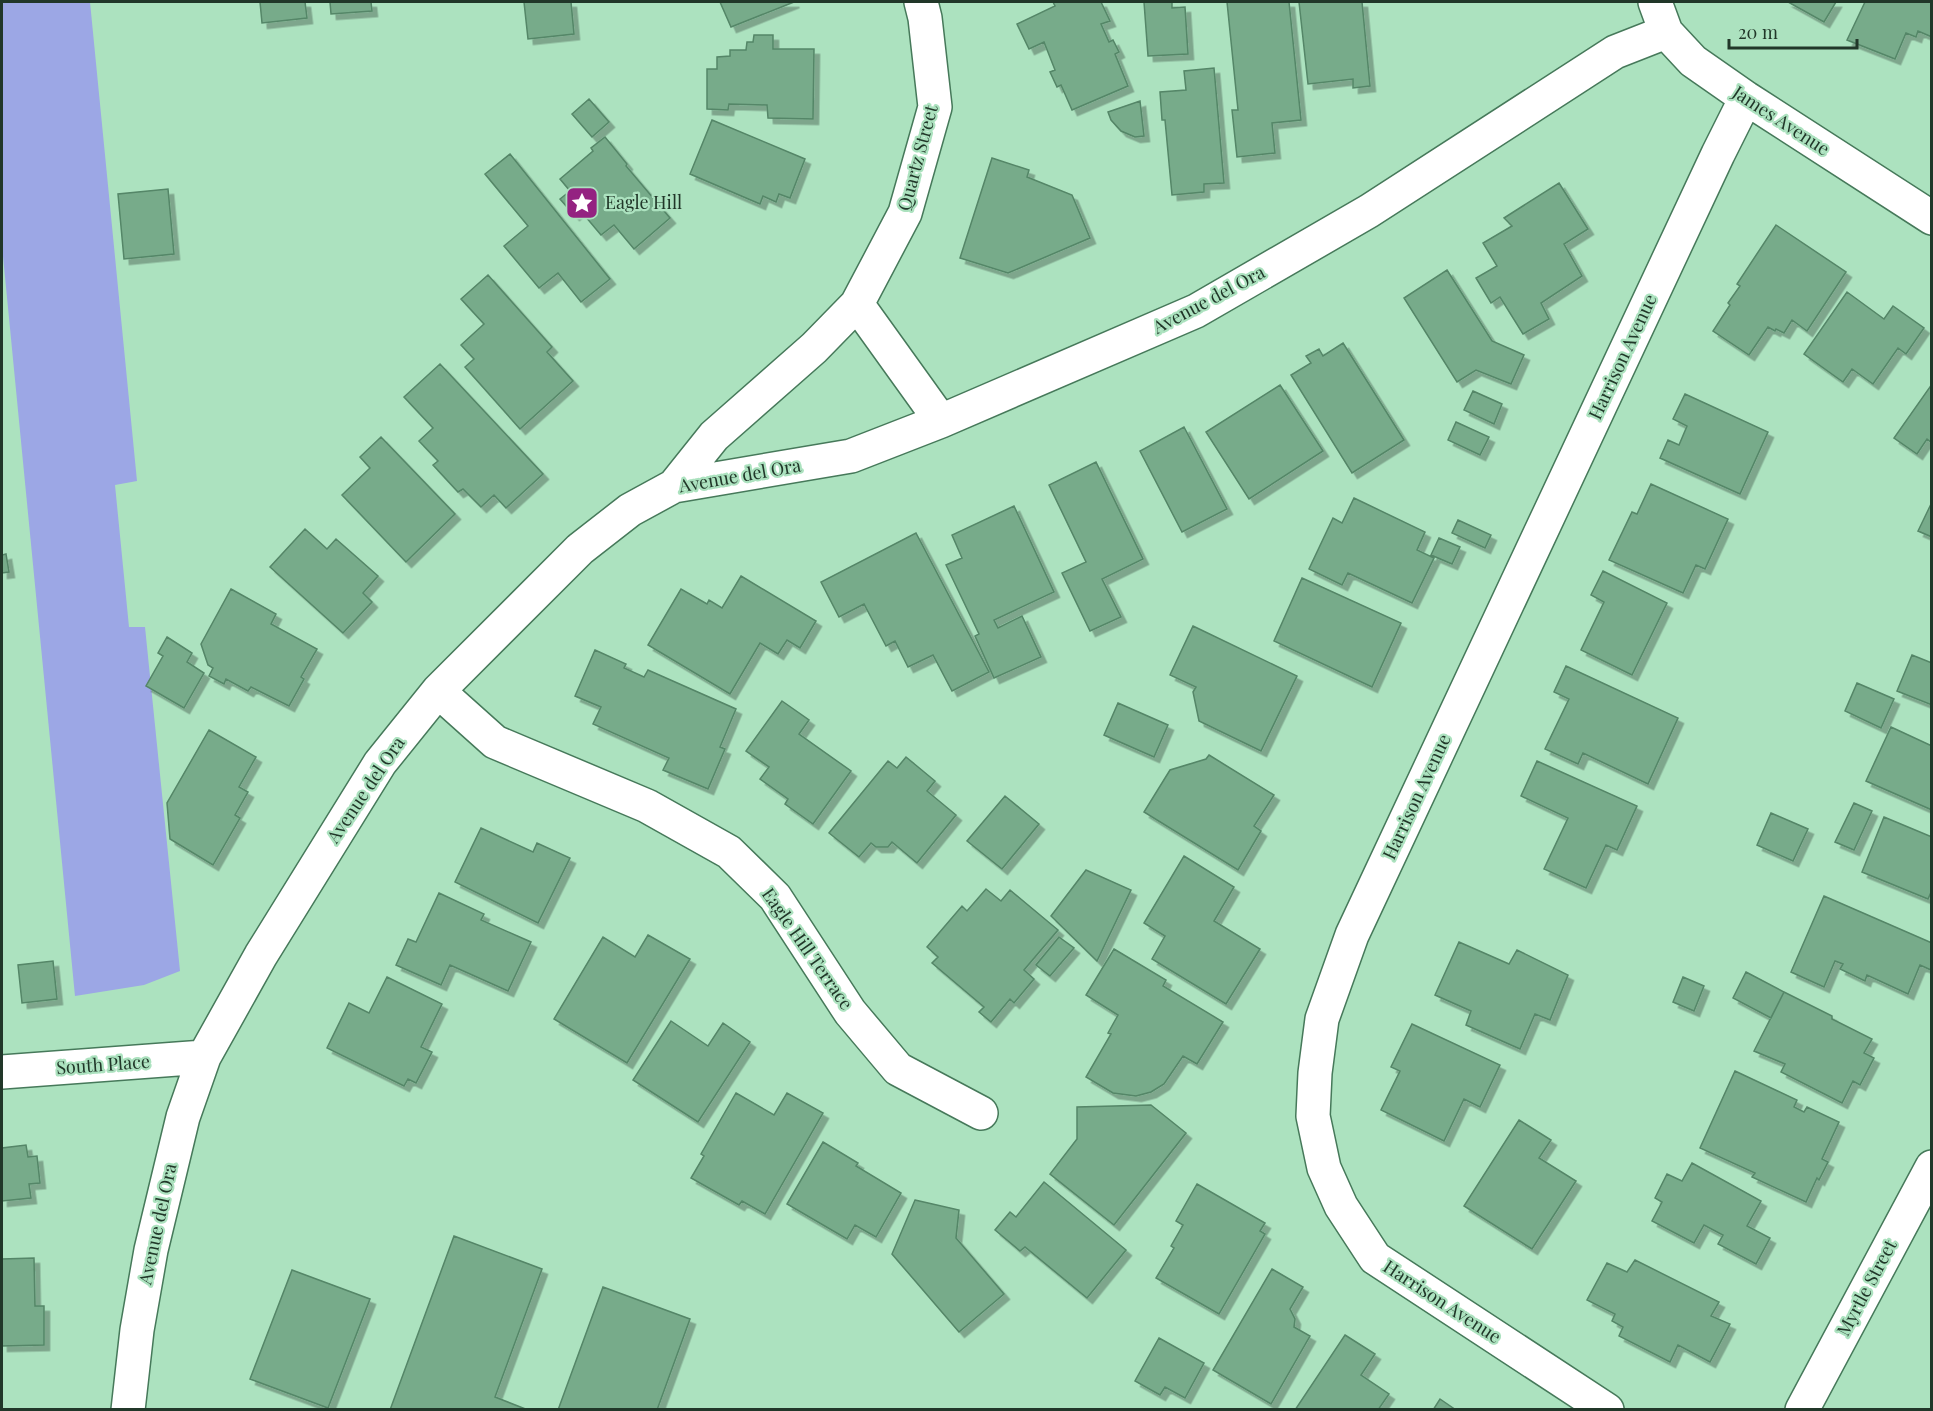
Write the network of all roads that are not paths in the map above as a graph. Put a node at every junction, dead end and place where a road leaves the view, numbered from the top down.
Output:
1 (921, 2) edge
2 (1655, 2) edge
3 (1666, 32) junction
4 (1746, 98) junction
5 (1932, 218) edge
6 (856, 304) junction
7 (941, 421) junction
8 (674, 486) junction
9 (438, 691) junction
10 (204, 1057) junction
11 (2, 1072) edge
12 (981, 1113) dead end
13 (1932, 1167) edge
14 (128, 1410) edge
15 (1606, 1410) edge
16 (1802, 1410) edge

1 - 6 street, Quartz Street
2 - 3 street, James Avenue
3 - 4 street, James Avenue
3 - 7 street, Avenue del Ora
4 - 5 street, James Avenue
4 - 15 street, Harrison Avenue
6 - 7 street
6 - 8 street, Quartz Street
7 - 8 street, Avenue del Ora
8 - 9 street, Avenue del Ora
9 - 10 street, Avenue del Ora
9 - 12 street, Eagle Hill Terrace
10 - 11 street, South Place
10 - 14 street, Avenue del Ora
13 - 16 street, Myrtle Street

